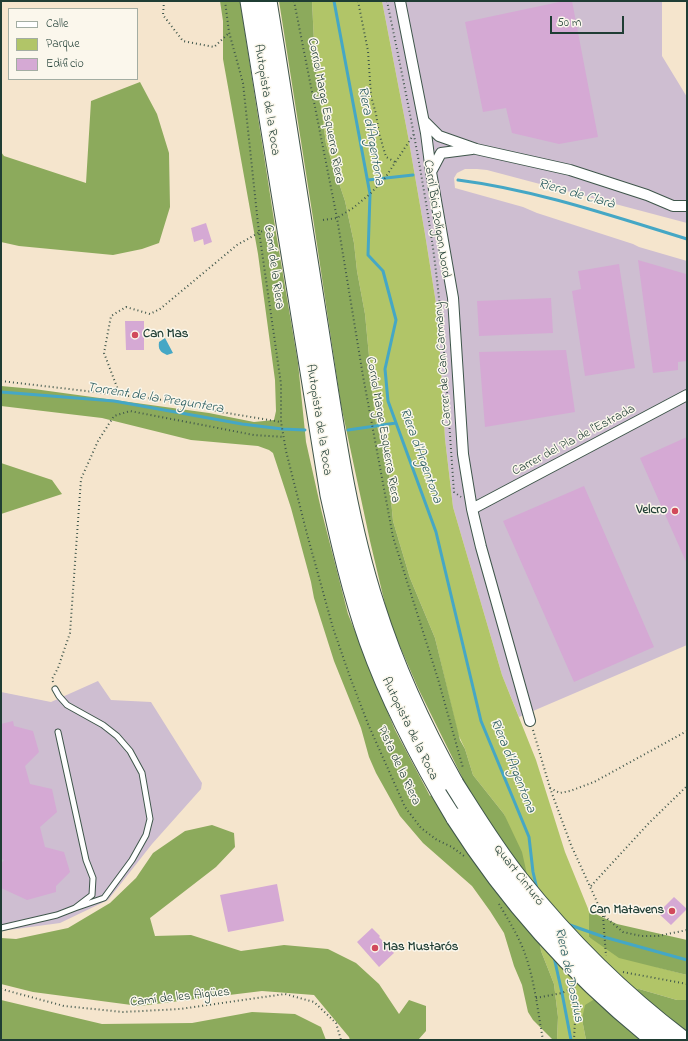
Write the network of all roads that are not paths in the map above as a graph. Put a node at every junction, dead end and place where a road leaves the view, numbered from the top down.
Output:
1 (250, 1) edge
2 (267, 1) edge
3 (400, 1) edge
4 (423, 120) junction
5 (476, 149) junction
6 (431, 172) junction
7 (687, 206) edge
8 (687, 395) edge
9 (472, 509) junction
10 (55, 689) road end
11 (530, 721) road end
12 (58, 732) dead end
13 (458, 776) joint
14 (456, 818) joint
15 (75, 908) junction
16 (1, 928) edge
17 (656, 1040) edge
18 (682, 1040) edge

1 - 14 highway, Autopista de la Roca
2 - 13 highway, Autopista de la Roca
3 - 4 street, Carrer de Can Carmany
4 - 5 street
4 - 6 street, Carrer de Can Carmany
5 - 6 street
5 - 7 street
6 - 9 street, Carrer de Can Carmany
8 - 9 street, Carrer del Pla de l'Estrada
9 - 11 street, Carrer de Can Carmany
10 - 15 lane
12 - 15 lane
13 - 18 highway, Quart Cinturó, bridge
14 - 17 highway, Quart Cinturó, bridge
15 - 16 lane

